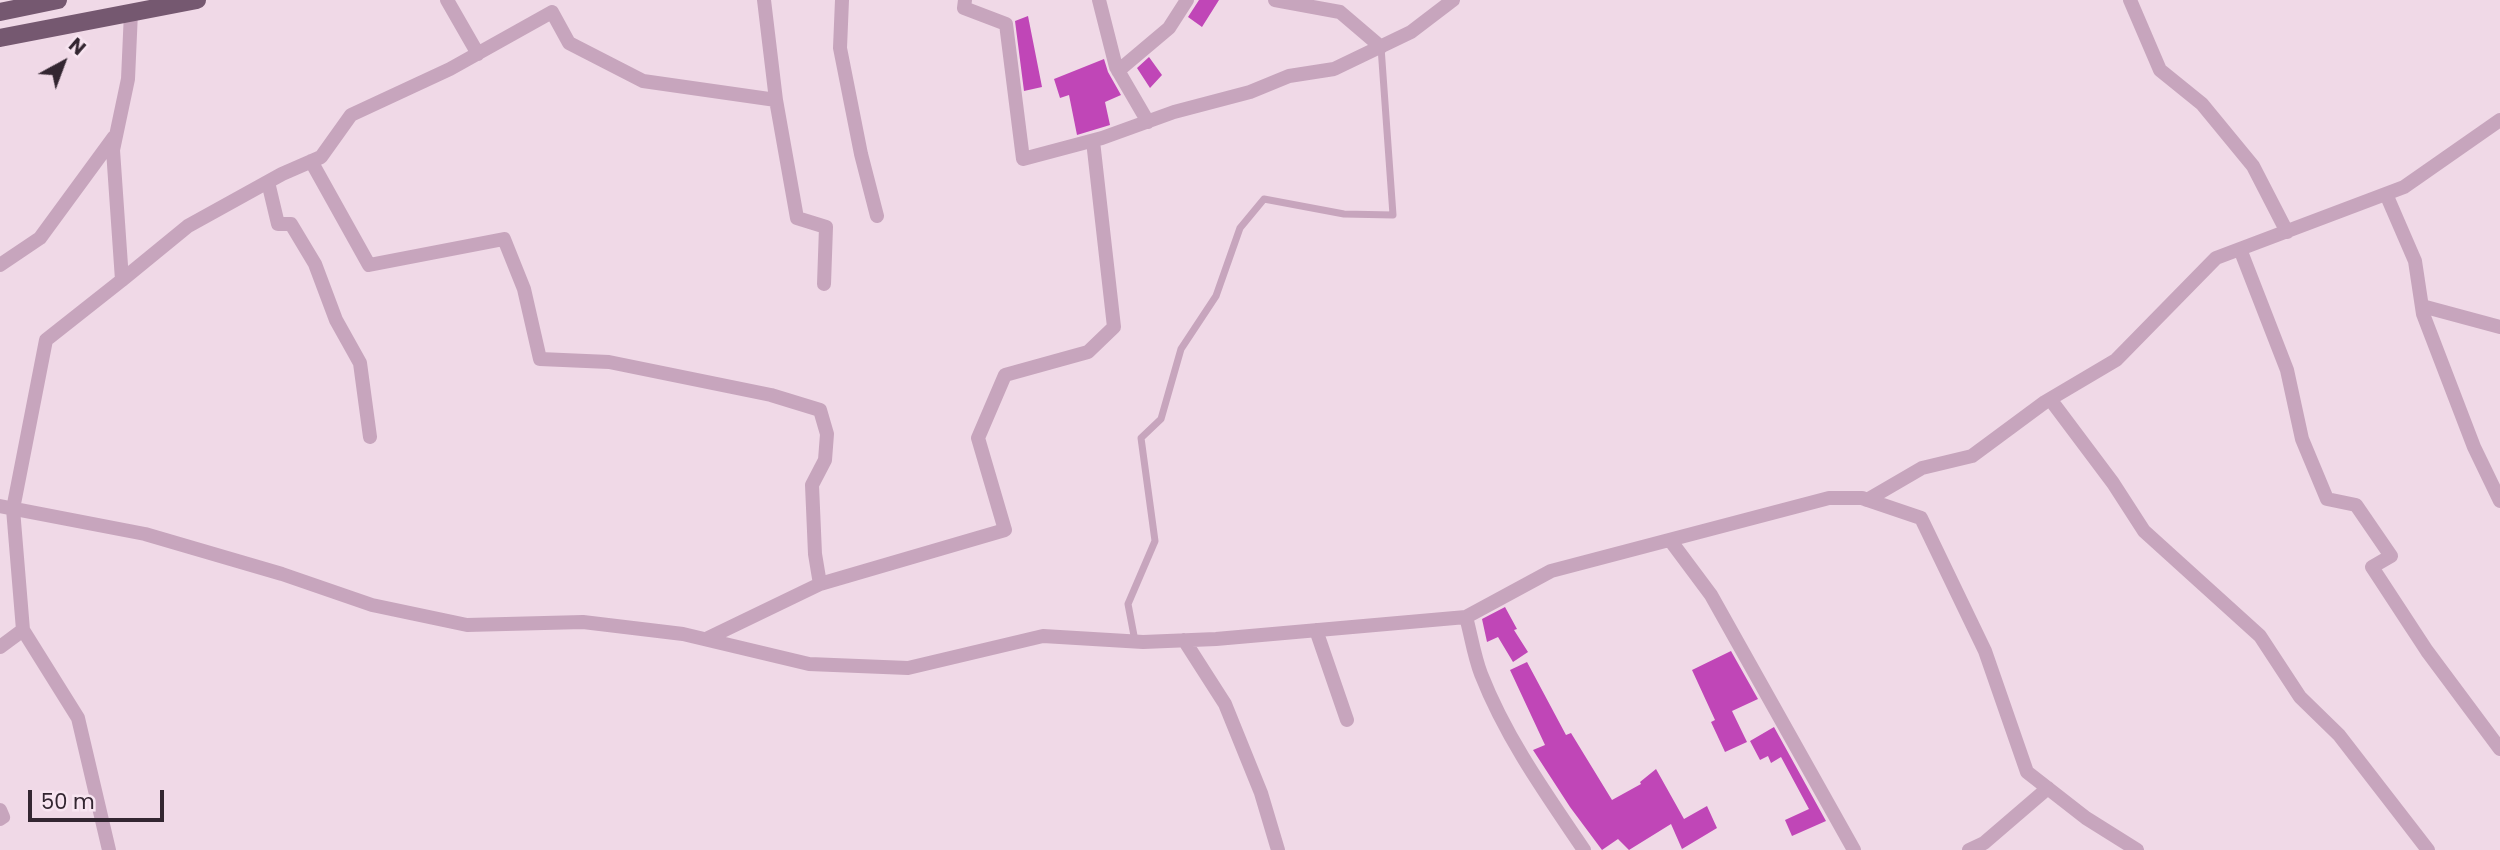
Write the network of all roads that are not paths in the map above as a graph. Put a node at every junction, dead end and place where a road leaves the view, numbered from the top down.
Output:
1 (58, 0) edge
2 (197, 0) edge
3 (447, 0) edge
4 (764, 0) edge
5 (842, 0) edge
6 (965, 0) edge
7 (1099, 0) edge
8 (1187, 0) edge
9 (1275, 0) edge
10 (1453, 0) edge
11 (2130, 0) edge
12 (131, 6) edge
13 (0, 12) edge
14 (0, 38) edge
15 (1381, 47) junction
16 (478, 54) junction
17 (1118, 71) junction
18 (776, 100) junction
19 (2500, 120) edge
20 (1148, 122) junction
21 (116, 135) junction
22 (1093, 141) junction
23 (311, 161) junction
24 (268, 182) junction
25 (2386, 194) junction
26 (877, 216) dead end
27 (2287, 232) junction
28 (2240, 249) junction
29 (0, 265) edge
30 (122, 280) junction
31 (824, 284) dead end
32 (2422, 306) junction
33 (2500, 327) edge
34 (2050, 399) junction
35 (370, 437) dead end
36 (1867, 500) junction
37 (2500, 501) edge
38 (7, 508) edge
39 (1670, 540) junction
40 (820, 584) junction
41 (1466, 617) junction
42 (23, 630) junction
43 (1316, 630) junction
44 (706, 639) junction
45 (1184, 640) junction
46 (1136, 641) junction
47 (0, 648) edge
48 (1347, 720) dead end
49 (2500, 749) edge
50 (2048, 788) junction
51 (0, 810) edge
52 (0, 819) edge
53 (109, 850) edge
54 (1278, 850) edge
55 (1584, 850) edge
56 (1854, 850) edge
57 (1969, 850) edge
58 (2137, 850) edge
59 (2428, 850) edge

1 - 13 main road
2 - 12 main road
3 - 16 street
4 - 18 street
5 - 26 street
6 - 22 street
7 - 17 street
8 - 17 street
9 - 15 street
10 - 15 street
11 - 27 street
12 - 14 main road
12 - 21 street
15 - 20 street
15 - 46 lane
16 - 18 street
16 - 23 street
17 - 20 street
18 - 31 street
19 - 25 street
20 - 22 street
21 - 29 street
21 - 30 street
22 - 40 street
23 - 24 street
23 - 40 street
24 - 30 street
24 - 35 street
25 - 27 street
25 - 32 street
27 - 28 street
28 - 34 street
28 - 49 street
30 - 38 street
32 - 33 street
32 - 37 street
34 - 36 street
34 - 59 street
36 - 39 street
36 - 50 street
38 - 42 street
38 - 44 street
39 - 41 street
39 - 56 street
40 - 44 street
41 - 43 street
41 - 55 street
42 - 47 street
42 - 53 street
43 - 45 street
43 - 48 street
44 - 46 street
45 - 46 street
45 - 54 street
50 - 57 street
50 - 58 street
51 - 52 street

